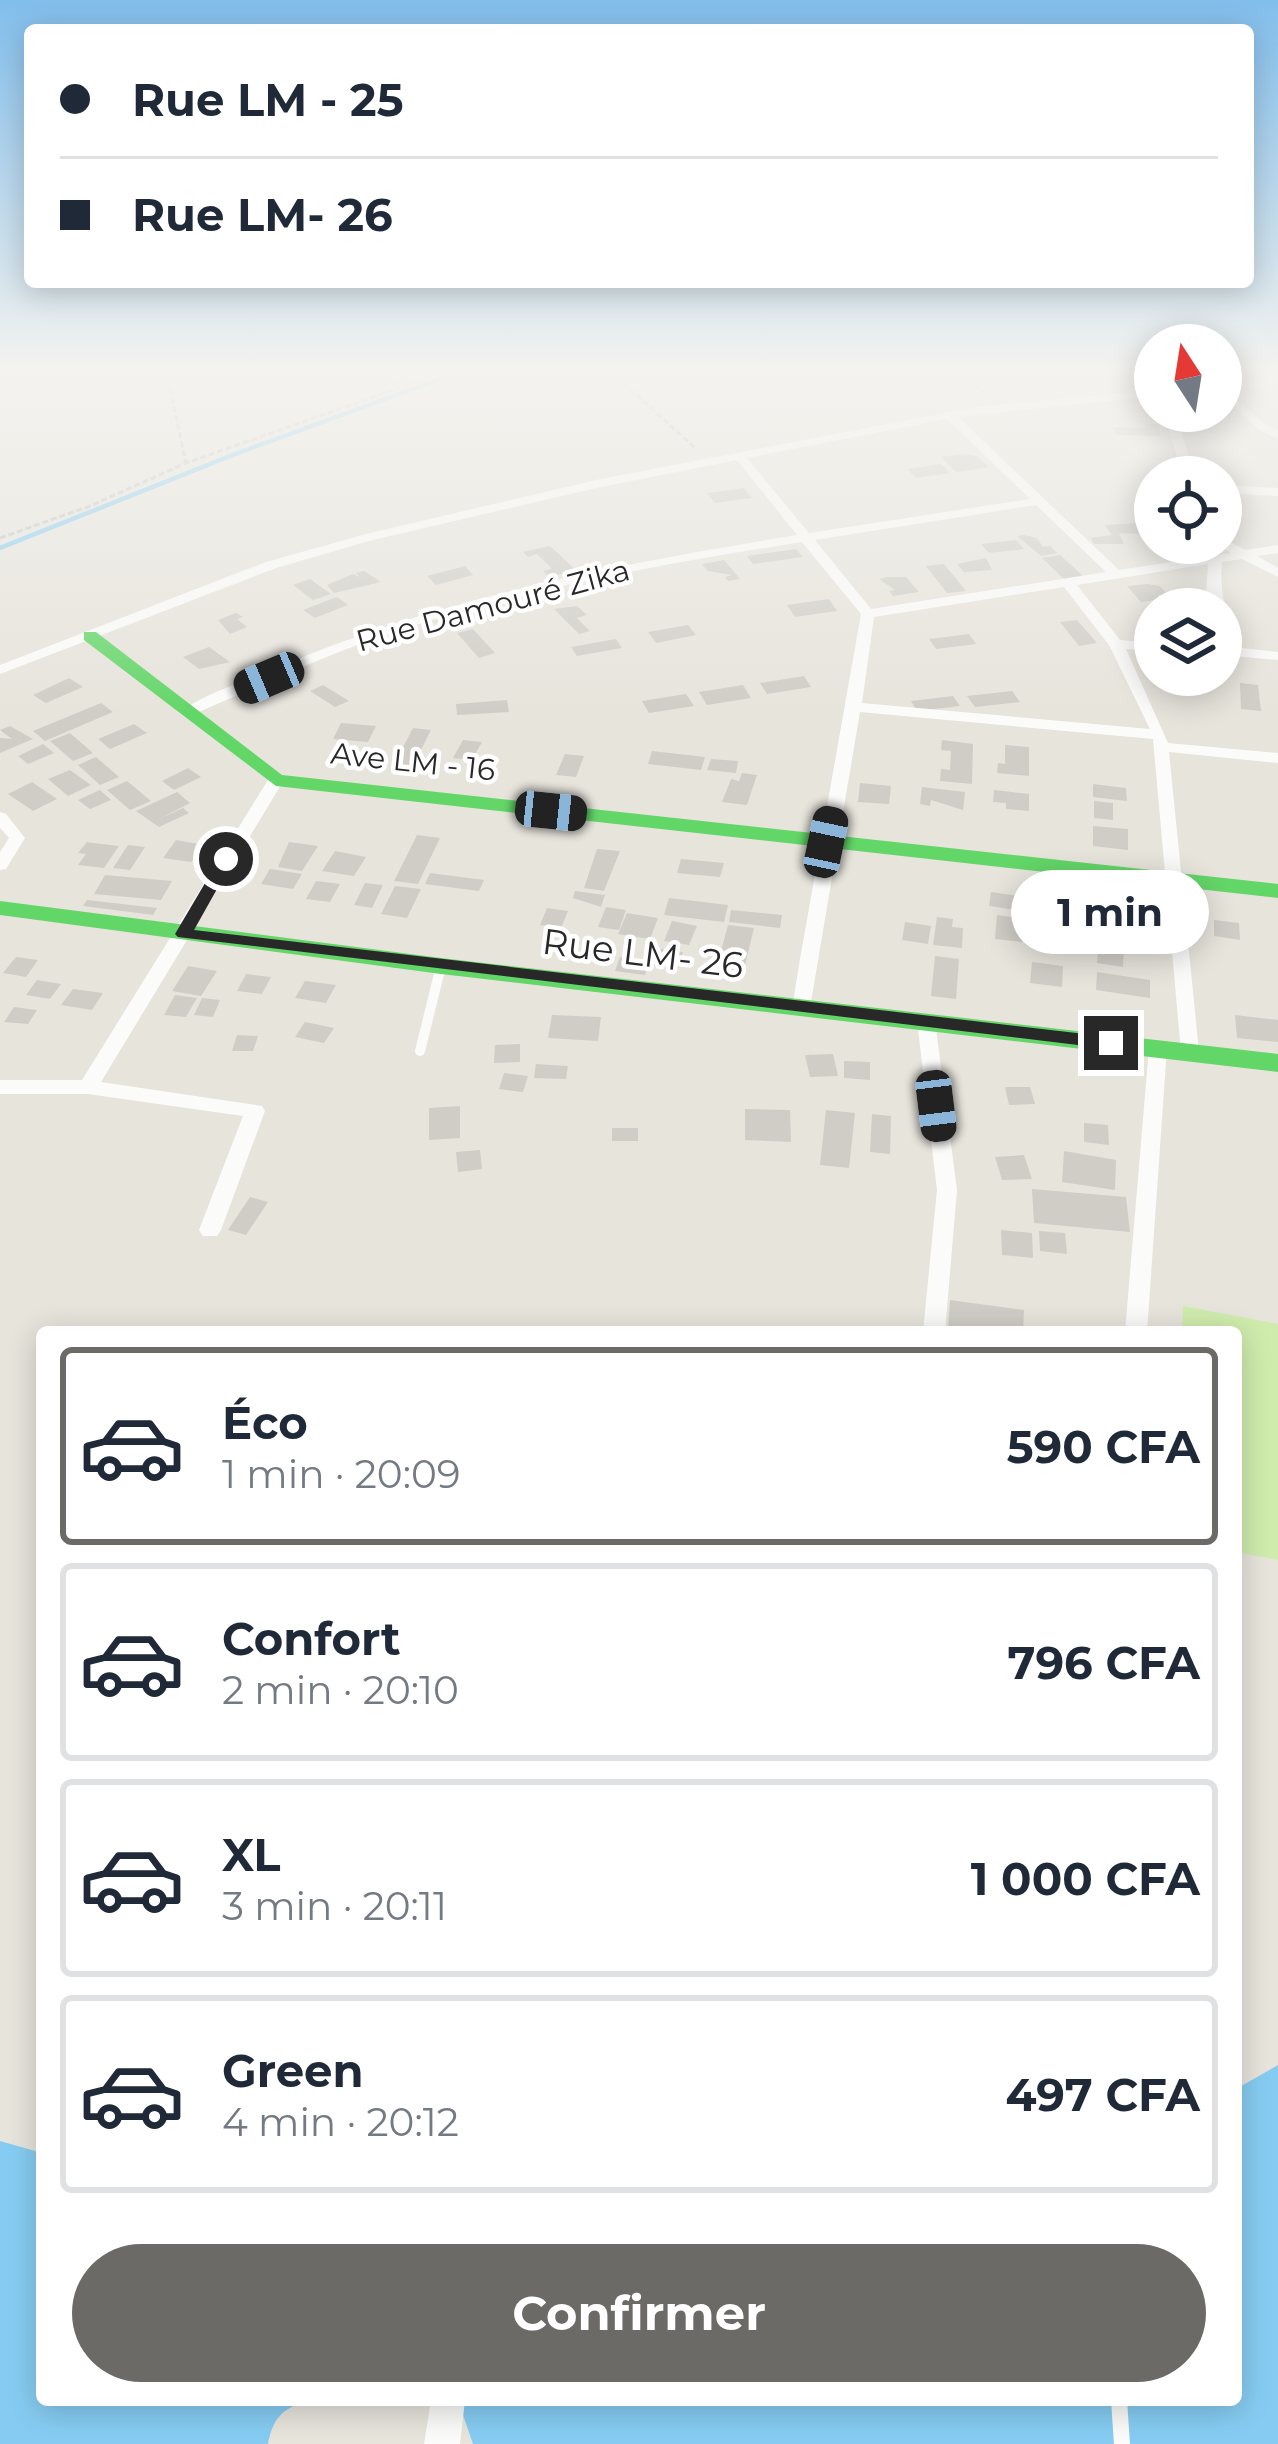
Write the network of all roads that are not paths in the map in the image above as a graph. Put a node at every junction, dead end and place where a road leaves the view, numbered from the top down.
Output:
1 (592, 485) edge
2 (764, 485) edge
3 (1023, 485) edge
4 (1242, 490) edge
5 (1278, 492) edge
6 (1041, 502) junction
7 (809, 538) junction
8 (1278, 549) edge
9 (1243, 556) joint
10 (1195, 564) edge
11 (1278, 573) edge
12 (1117, 576) junction
13 (1069, 584) junction
14 (868, 614) junction
15 (90, 636) junction
16 (1116, 644) junction
17 (1134, 645) edge
18 (1242, 653) edge
19 (1278, 656) edge
20 (0, 670) edge
21 (856, 707) junction
22 (188, 712) junction
23 (1161, 741) junction
24 (1278, 758) edge
25 (276, 780) junction
26 (0, 817) edge
27 (826, 842) junction
28 (0, 865) edge
29 (1176, 880) junction
30 (1278, 891) edge
31 (0, 908) edge
32 (184, 934) junction
33 (441, 966) junction
34 (801, 1008) junction
35 (926, 1021) junction
36 (1158, 1048) junction
37 (420, 1051) dead end
38 (1190, 1052) junction
39 (1278, 1063) edge
40 (0, 1087) edge
41 (88, 1087) junction
42 (210, 1230) dead end
43 (935, 1326) edge
44 (1136, 1326) edge
45 (447, 2406) edge
46 (1119, 2406) edge
47 (442, 2444) edge
48 (1122, 2444) edge

1 - 15 street
2 - 7 street
3 - 6 street
4 - 5 street
6 - 7 street, Rue Damouré Zika
6 - 12 street
7 - 14 street
7 - 22 street, Rue Damouré Zika
8 - 9 street
9 - 11 street
10 - 12 street
12 - 13 street
13 - 14 street
13 - 16 street
14 - 21 street
15 - 20 street
15 - 22 street, Ave LM - 16
16 - 17 street
16 - 23 street
18 - 19 street
21 - 23 street
21 - 27 street
22 - 25 street, Ave LM - 16
23 - 24 street
23 - 29 street
25 - 27 street, Ave LM - 16
25 - 32 street
26 - 28 street
27 - 29 street, Ave LM - 16
27 - 34 street
29 - 30 street, Ave LM - 16
29 - 38 street
31 - 32 street, Rue LM- 26
32 - 33 street, Rue LM- 26
32 - 41 street
33 - 34 street, Rue LM- 26
33 - 37 lane
34 - 35 street, Rue LM- 26
35 - 36 street, Rue LM- 26
35 - 43 street
36 - 38 street, Rue LM- 26
36 - 44 street
38 - 39 street, Rue LM- 26
40 - 41 street
41 - 42 street
45 - 47 street
46 - 48 lane

